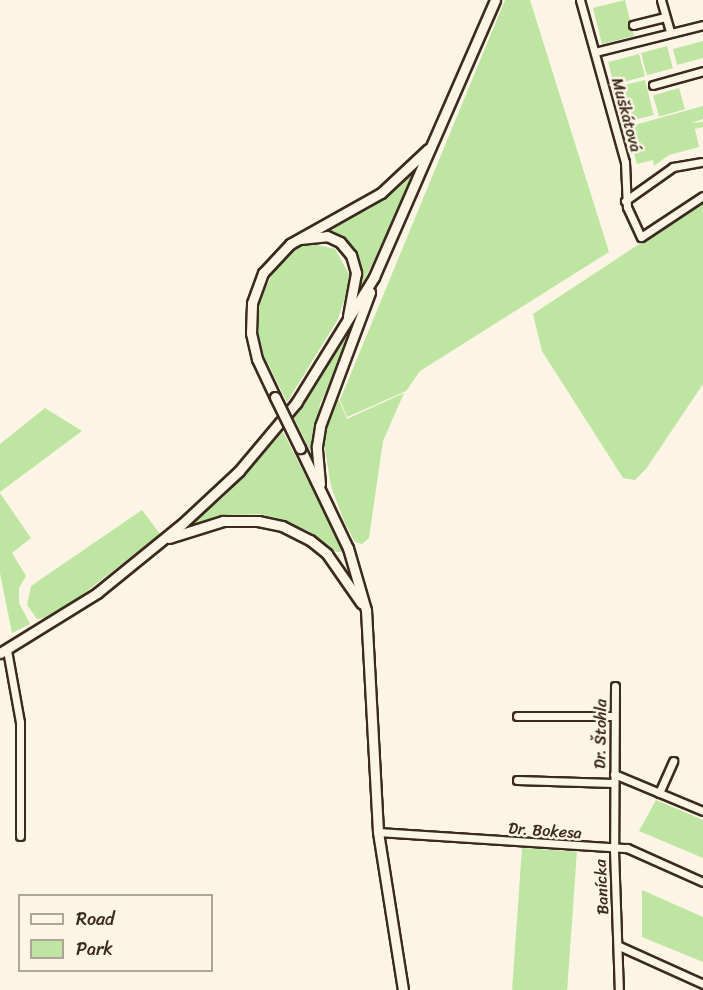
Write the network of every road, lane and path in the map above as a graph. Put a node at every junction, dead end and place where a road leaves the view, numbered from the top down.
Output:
1 (495, 0) edge
2 (580, 0) edge
3 (661, 0) edge
4 (665, 17) junction
5 (633, 25) dead end
6 (703, 25) edge
7 (669, 32) junction
8 (595, 52) junction
9 (703, 71) edge
10 (653, 85) dead end
11 (432, 145) junction
12 (702, 161) edge
13 (703, 196) edge
14 (626, 201) junction
15 (290, 244) junction
16 (374, 277) junction
17 (346, 327) junction
18 (321, 490) junction
19 (161, 541) junction
20 (366, 610) junction
21 (4, 652) edge
22 (615, 686) dead end
23 (517, 716) dead end
24 (614, 716) junction
25 (673, 761) dead end
26 (614, 774) junction
27 (517, 780) dead end
28 (613, 783) junction
29 (659, 793) junction
30 (703, 811) edge
31 (378, 832) junction
32 (20, 836) dead end
33 (614, 850) junction
34 (703, 882) edge
35 (619, 946) junction
36 (703, 984) edge
37 (403, 990) edge
38 (619, 990) edge

1 - 11 main road
2 - 8 street, Muškátová
3 - 4 street
4 - 5 street
4 - 7 street
6 - 7 street
7 - 8 street
8 - 14 street, Muškátová
9 - 10 street
11 - 15 main road
11 - 16 main road
12 - 14 street
13 - 14 street, Muškátová
15 - 17 main road
15 - 18 main road, bridge
16 - 17 main road
16 - 18 main road
17 - 19 main road
18 - 20 main road
19 - 20 main road
19 - 21 main road
20 - 31 main road
21 - 32 street
22 - 24 street, Dr. Štohla
23 - 24 street
24 - 26 street, Dr. Štohla
25 - 29 street
26 - 28 street, Dr. Štohla
26 - 29 street
27 - 28 street
28 - 33 street, Banícka
29 - 30 street
31 - 33 street, Dr. Bokesa
31 - 37 main road
33 - 34 street, Dr. Bokesa
33 - 35 street, Banícka
35 - 36 street
35 - 38 street, Banícka

